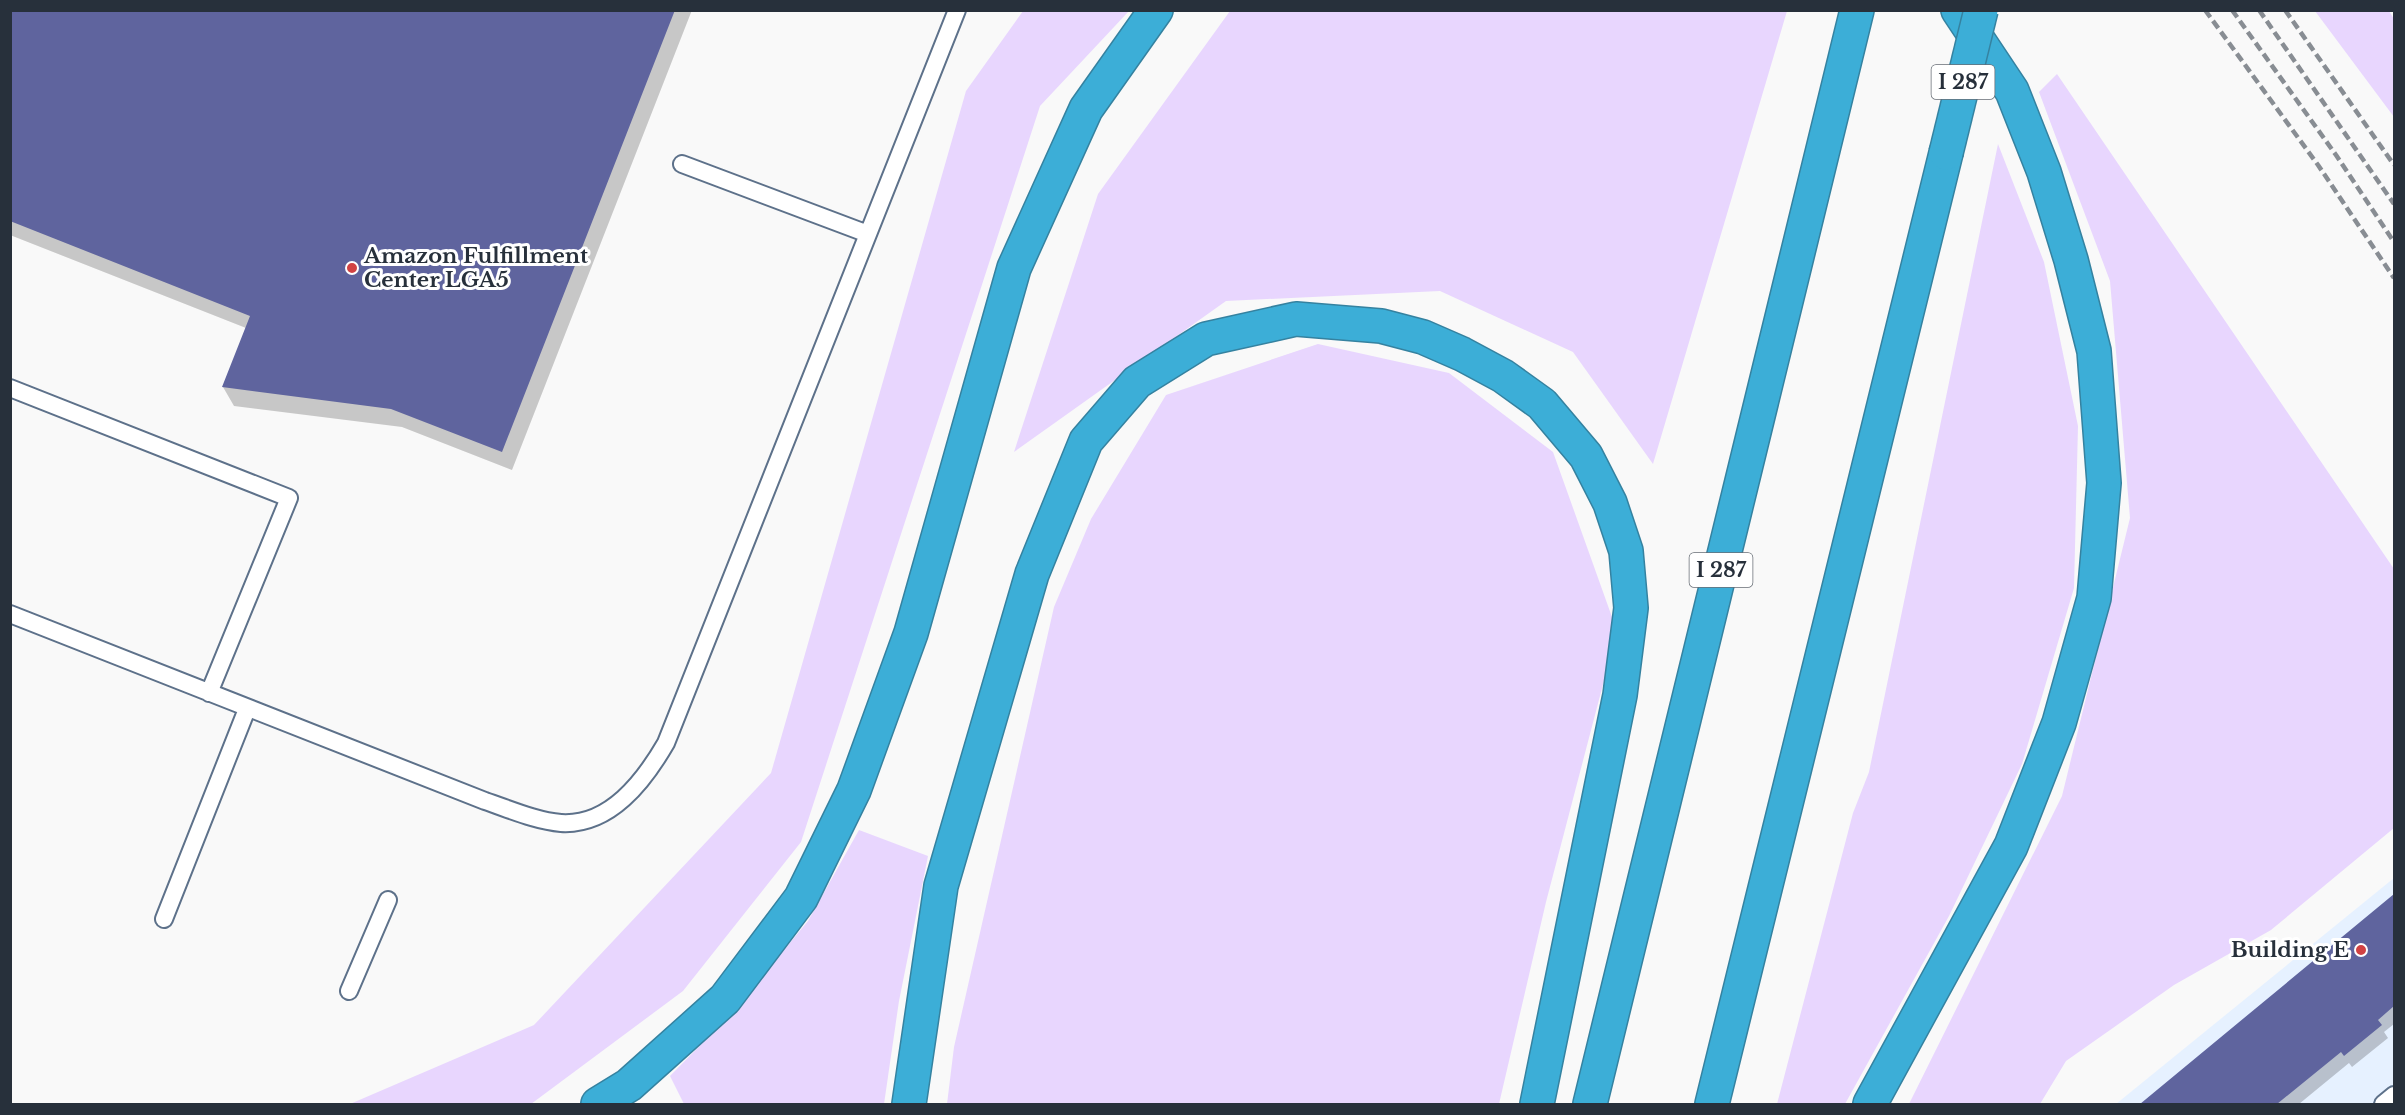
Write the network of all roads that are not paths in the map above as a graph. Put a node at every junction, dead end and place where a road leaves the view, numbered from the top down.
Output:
1 (957, 10) edge
2 (1156, 10) edge
3 (1958, 10) edge
4 (1982, 10) edge
5 (1854, 23) edge
6 (682, 164) dead end
7 (868, 234) junction
8 (10, 388) edge
9 (10, 614) edge
10 (209, 693) junction
11 (247, 709) junction
12 (388, 900) dead end
13 (164, 919) dead end
14 (349, 992) dead end
15 (2394, 1095) edge
16 (598, 1104) edge
17 (909, 1104) edge
18 (1537, 1104) edge
19 (1590, 1104) edge
20 (1712, 1104) edge
21 (1870, 1104) edge
22 (2383, 1104) edge

1 - 7 lane
2 - 16 highway
3 - 21 highway
4 - 20 highway, I 287, bridge
5 - 19 highway, I 287
6 - 7 lane
7 - 11 lane
8 - 10 lane
9 - 10 lane
10 - 11 lane
11 - 13 lane
12 - 14 lane
15 - 22 lane
17 - 18 highway

